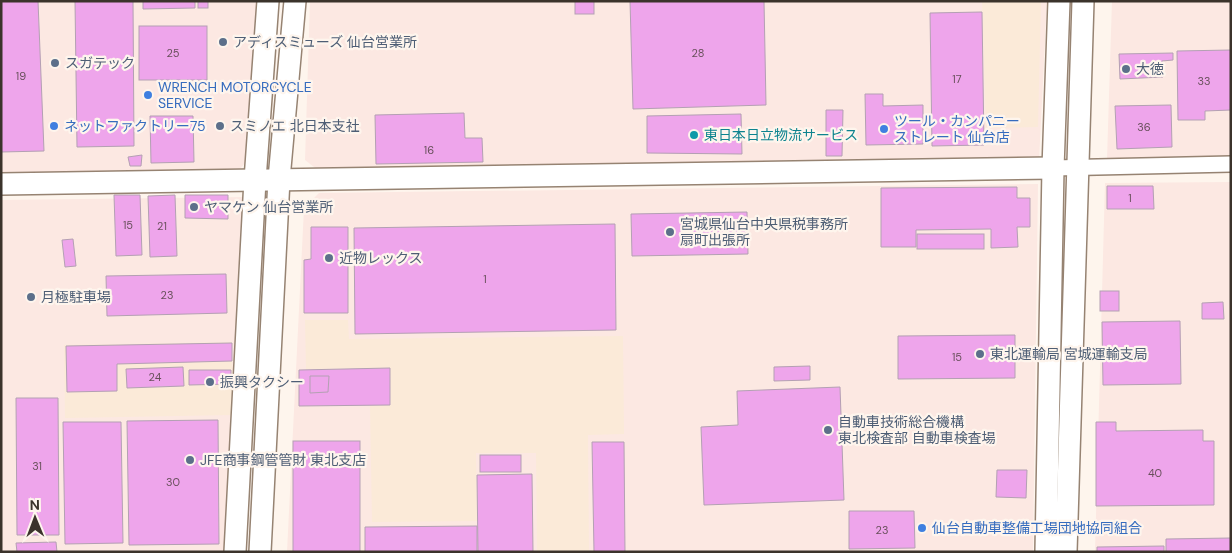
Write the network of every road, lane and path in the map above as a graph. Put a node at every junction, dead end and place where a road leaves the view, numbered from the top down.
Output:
1 (268, 1) edge
2 (294, 1) edge
3 (1059, 1) edge
4 (1083, 1) edge
5 (1231, 164) edge
6 (1078, 166) junction
7 (1053, 168) junction
8 (279, 179) junction
9 (255, 180) junction
10 (1, 184) edge
11 (235, 552) edge
12 (260, 552) edge
13 (1046, 552) edge
14 (1066, 552) edge

1 - 9 street
2 - 8 street
3 - 7 street
4 - 6 street
5 - 6 street
6 - 7 street
6 - 14 street
7 - 8 street
7 - 13 street
8 - 9 street
8 - 12 street
9 - 10 street
9 - 11 street

